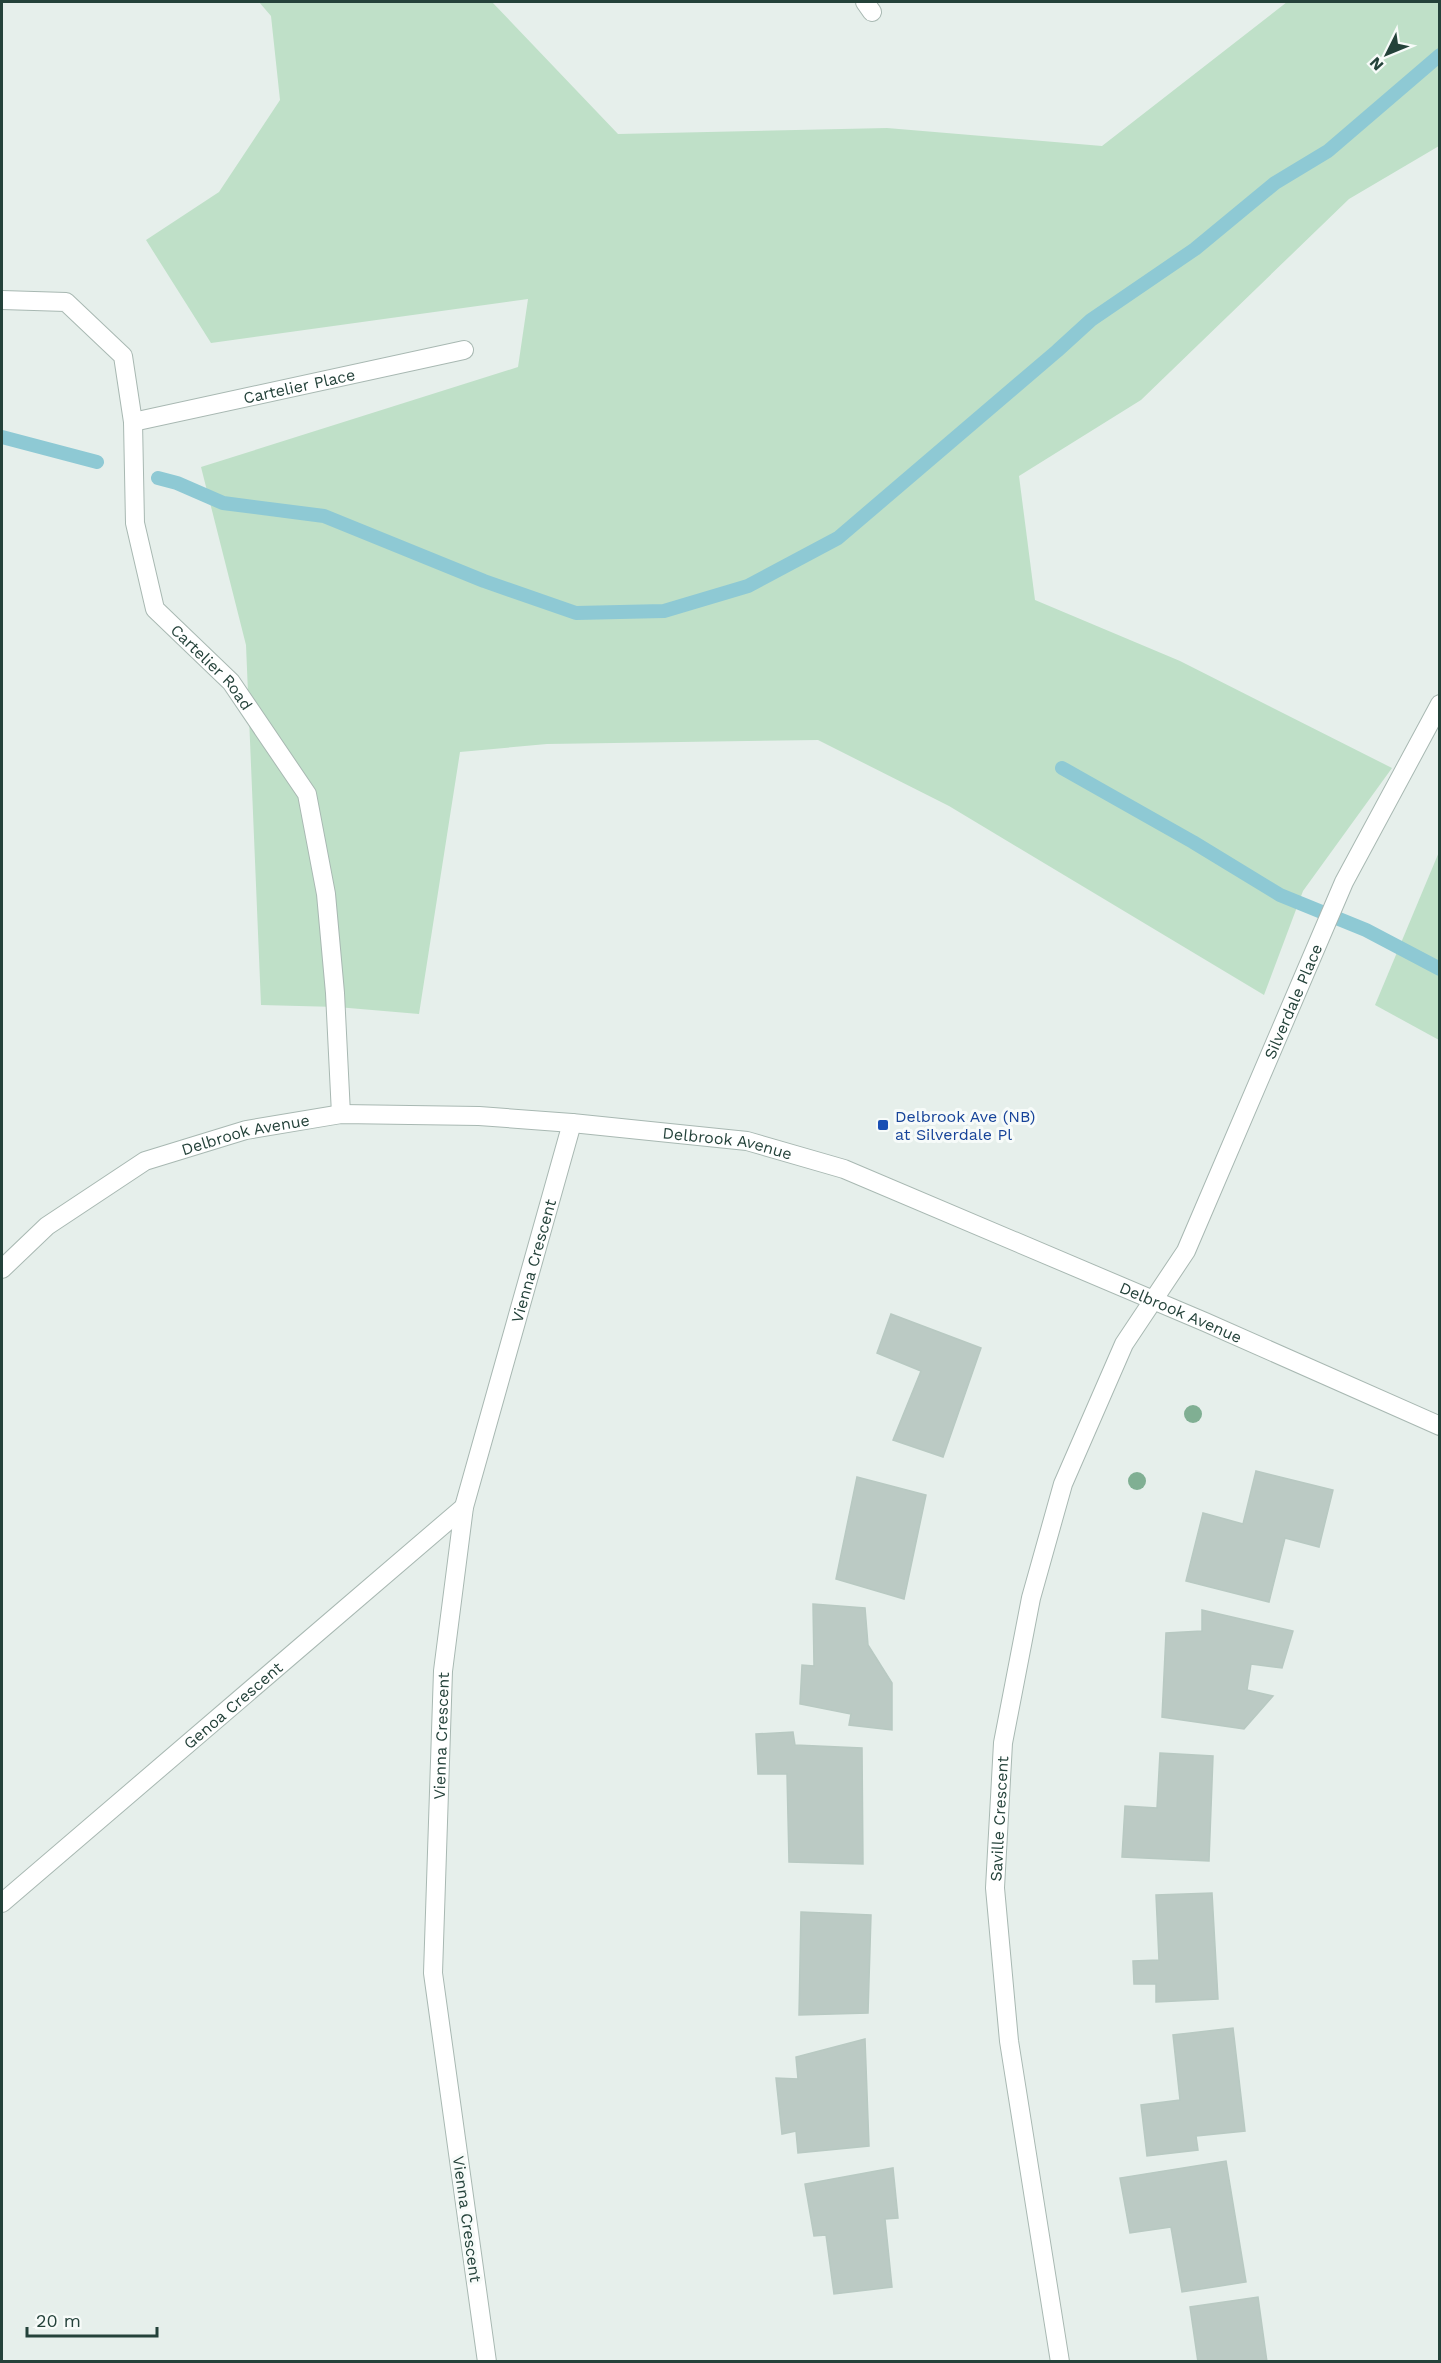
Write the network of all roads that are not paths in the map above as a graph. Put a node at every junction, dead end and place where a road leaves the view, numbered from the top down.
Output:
1 (2, 300) edge
2 (464, 350) dead end
3 (133, 422) junction
4 (1440, 704) edge
5 (341, 1114) junction
6 (572, 1123) junction
7 (2, 1269) edge
8 (1153, 1300) junction
9 (1440, 1426) edge
10 (464, 1507) junction
11 (2, 1903) edge
12 (487, 2361) edge
13 (1060, 2361) edge

1 - 3 street, Cartelier Road
2 - 3 street, Cartelier Place
3 - 5 street, Cartelier Road
4 - 8 street, Silverdale Place
5 - 6 street, Delbrook Avenue
5 - 7 street, Delbrook Avenue
6 - 8 street, Delbrook Avenue
6 - 10 street, Vienna Crescent
8 - 9 street, Delbrook Avenue
8 - 13 street, Saville Crescent
10 - 11 street, Genoa Crescent
10 - 12 street, Vienna Crescent

